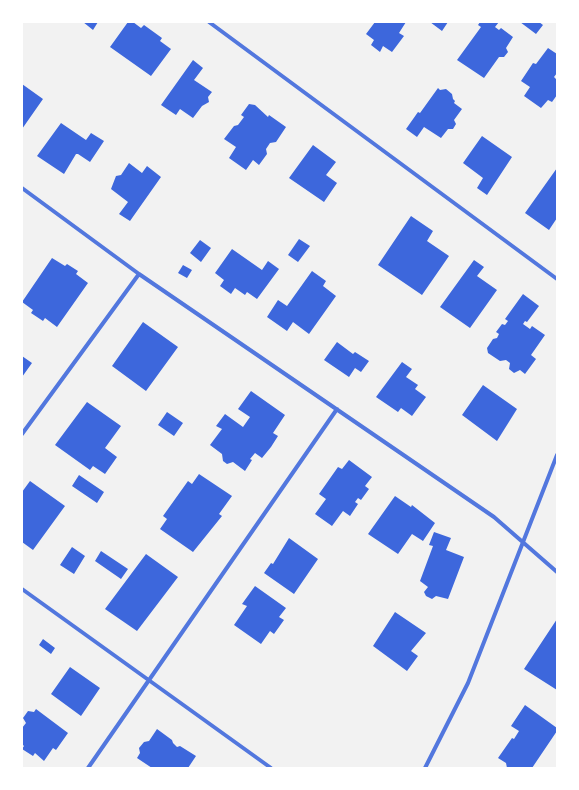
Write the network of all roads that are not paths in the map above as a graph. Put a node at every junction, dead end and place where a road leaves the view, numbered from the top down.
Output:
1 (209, 22) edge
2 (22, 188) edge
3 (139, 274) junction
4 (557, 279) edge
5 (338, 409) junction
6 (22, 434) edge
7 (557, 455) edge
8 (524, 544) junction
9 (557, 572) edge
10 (22, 589) edge
11 (149, 681) junction
12 (88, 768) edge
13 (271, 768) edge
14 (425, 768) edge

1 - 4 street
2 - 3 street
3 - 5 street
3 - 6 street
5 - 8 street
5 - 11 street
7 - 8 street
8 - 9 street
8 - 14 street
10 - 11 street
11 - 12 street
11 - 13 street

